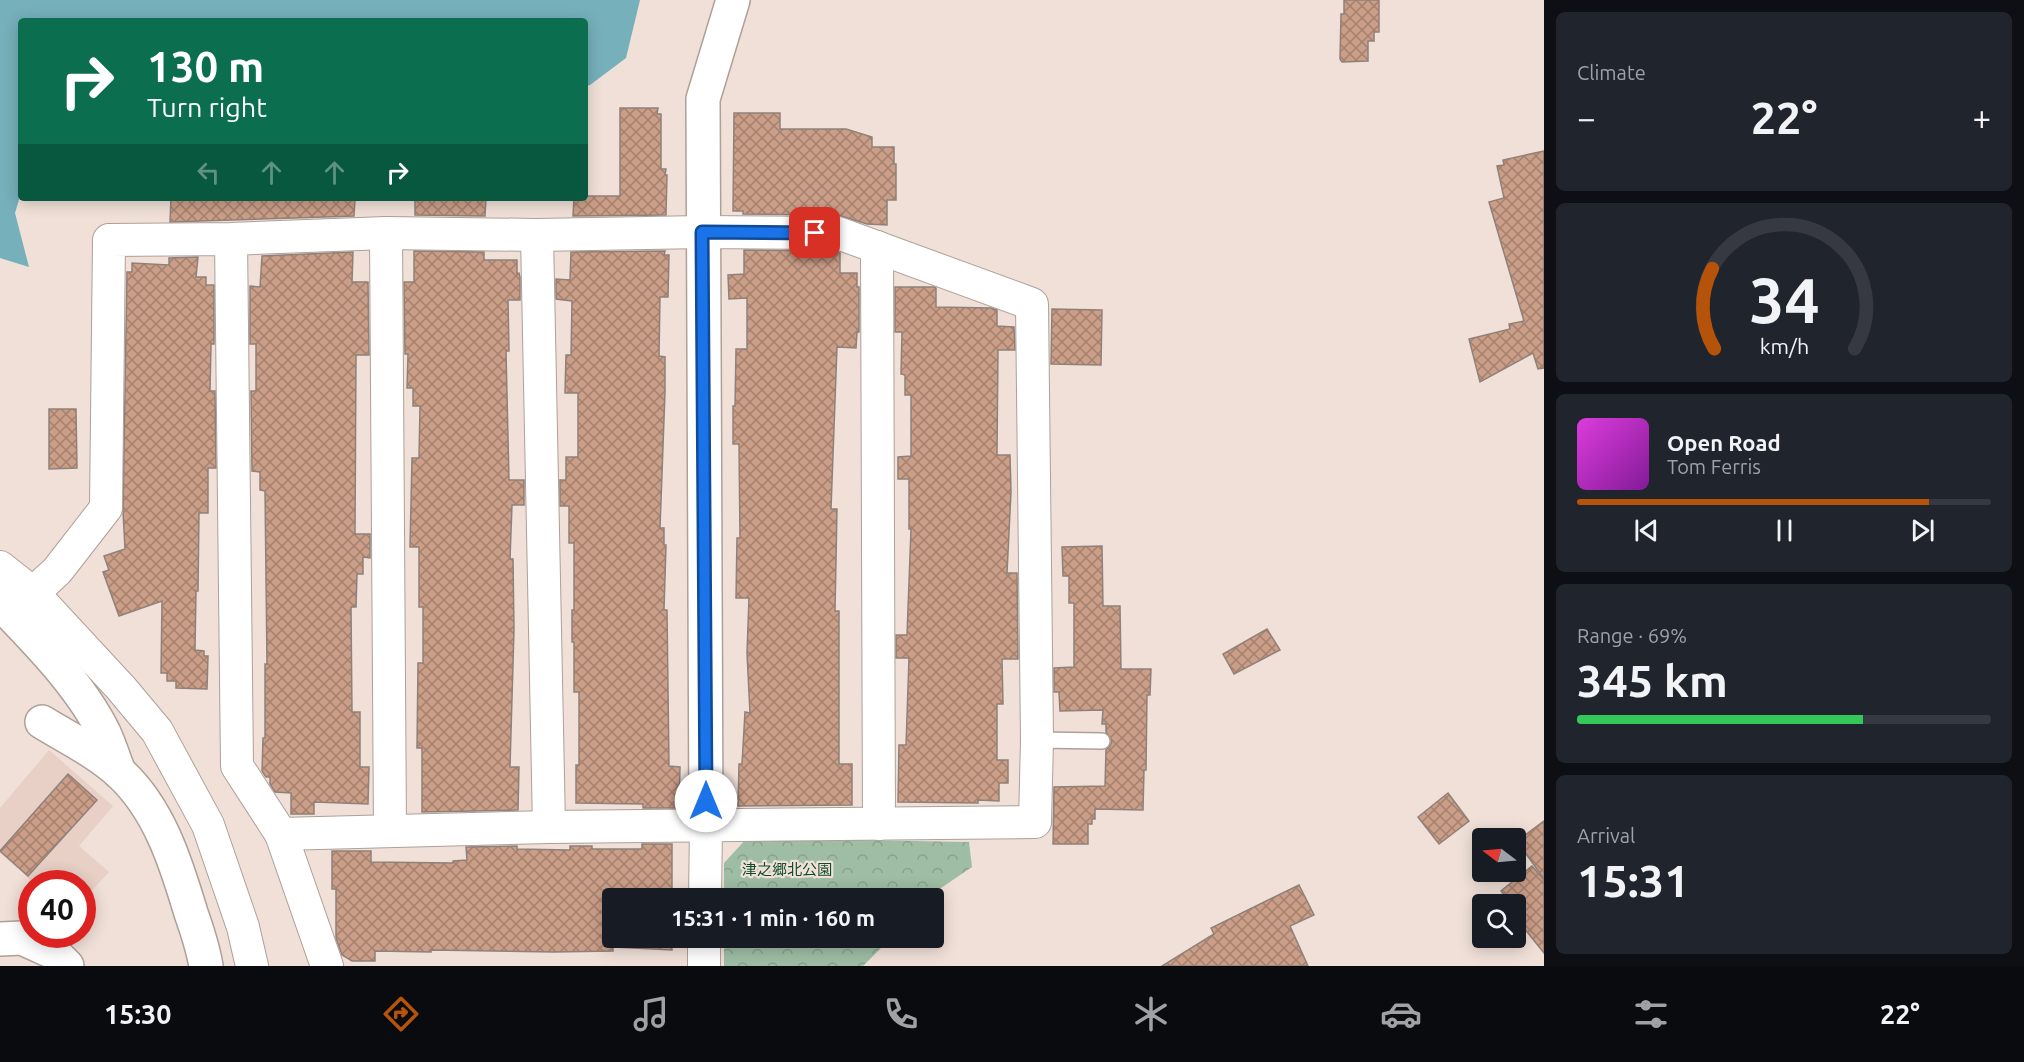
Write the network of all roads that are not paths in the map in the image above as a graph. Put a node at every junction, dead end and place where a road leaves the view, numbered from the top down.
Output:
1 (733, 0) edge
2 (702, 232) junction
3 (386, 233) junction
4 (537, 235) junction
5 (231, 239) junction
6 (877, 247) junction
7 (0, 567) edge
8 (33, 593) junction
9 (0, 603) edge
10 (42, 722) dead end
11 (1037, 740) junction
12 (1102, 741) dead end
13 (120, 772) junction
14 (879, 824) junction
15 (706, 825) junction
16 (549, 827) junction
17 (390, 831) junction
18 (281, 834) junction
19 (705, 888) edge
20 (0, 939) edge
21 (704, 948) edge
22 (67, 966) edge
23 (206, 966) edge
24 (252, 966) edge
25 (327, 966) edge
26 (704, 966) edge

1 - 2 main road
2 - 4 street
2 - 6 street
2 - 15 main road
3 - 4 street
3 - 5 street
3 - 17 street
4 - 16 street
5 - 8 street
5 - 18 street
6 - 11 street
6 - 14 street
7 - 8 street
8 - 24 street
9 - 13 main road
10 - 13 main road
11 - 12 lane
11 - 14 street
13 - 23 main road
14 - 15 street
15 - 16 street
15 - 19 street
16 - 17 street
17 - 18 street
18 - 25 street
20 - 22 main road
21 - 26 street

